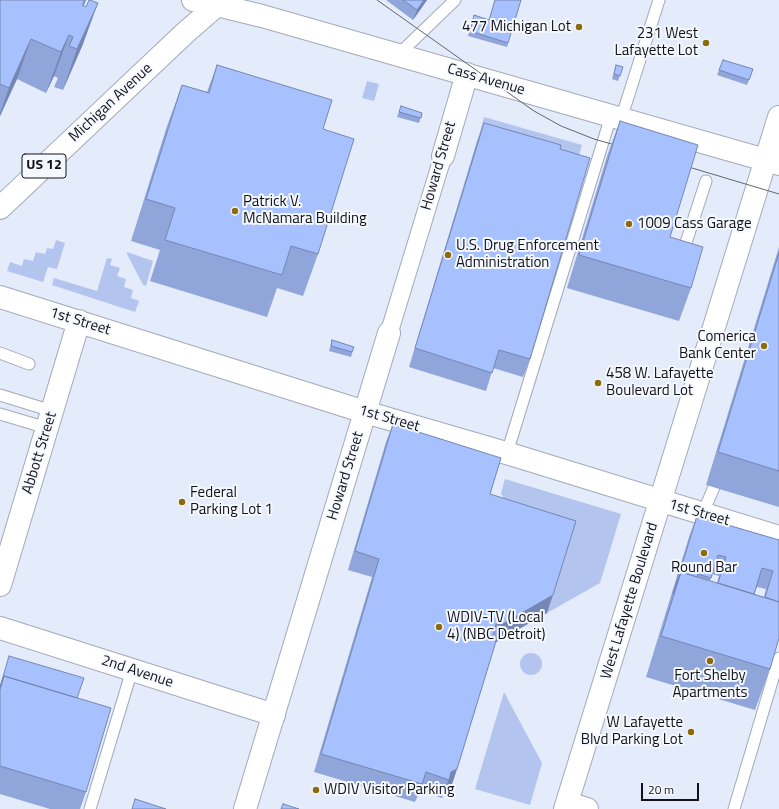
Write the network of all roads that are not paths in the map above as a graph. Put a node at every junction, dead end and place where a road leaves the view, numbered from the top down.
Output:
1 (193, 0) edge
2 (455, 0) edge
3 (659, 0) edge
4 (220, 2) edge
5 (398, 55) junction
6 (466, 74) junction
7 (616, 117) junction
8 (779, 117) edge
9 (443, 156) joint
10 (772, 162) edge
11 (706, 182) dead end
12 (0, 208) edge
13 (678, 268) edge
14 (0, 297) edge
15 (79, 321) junction
16 (389, 333) joint
17 (0, 353) edge
18 (29, 364) dead end
19 (0, 396) edge
20 (365, 412) junction
21 (0, 414) edge
22 (49, 420) junction
23 (507, 453) junction
24 (714, 487) dead end
25 (660, 501) junction
26 (703, 513) junction
27 (779, 537) edge
28 (0, 586) edge
29 (0, 628) edge
30 (779, 658) edge
31 (132, 670) junction
32 (274, 715) junction
33 (573, 807) edge
34 (90, 809) edge
35 (245, 809) edge
36 (734, 809) edge

1 - 4 street, Cass Avenue
2 - 5 lane
3 - 7 lane
4 - 5 street, Cass Avenue
4 - 12 street, Michigan Avenue / US 12
5 - 6 street, Cass Avenue
6 - 7 street, Cass Avenue
6 - 9 street, Howard Street
7 - 10 street, Cass Avenue
7 - 23 lane
8 - 10 street, West Lafayette Boulevard
9 - 16 street, Howard Street
10 - 25 street, West Lafayette Boulevard
11 - 13 lane
14 - 15 street, 1st Street
15 - 20 street, 1st Street
15 - 22 street, Abbott Street
16 - 20 street, Howard Street
17 - 18 lane
19 - 22 lane
20 - 23 street, 1st Street
20 - 32 street, Howard Street
21 - 22 lane
22 - 28 street, Abbott Street
23 - 25 street, 1st Street
24 - 26 lane
25 - 26 street, 1st Street
25 - 33 street, West Lafayette Boulevard
26 - 27 street, 1st Street
29 - 31 street, 2nd Avenue
30 - 36 lane
31 - 32 street, 2nd Avenue
31 - 34 lane
32 - 35 street, Howard Street

